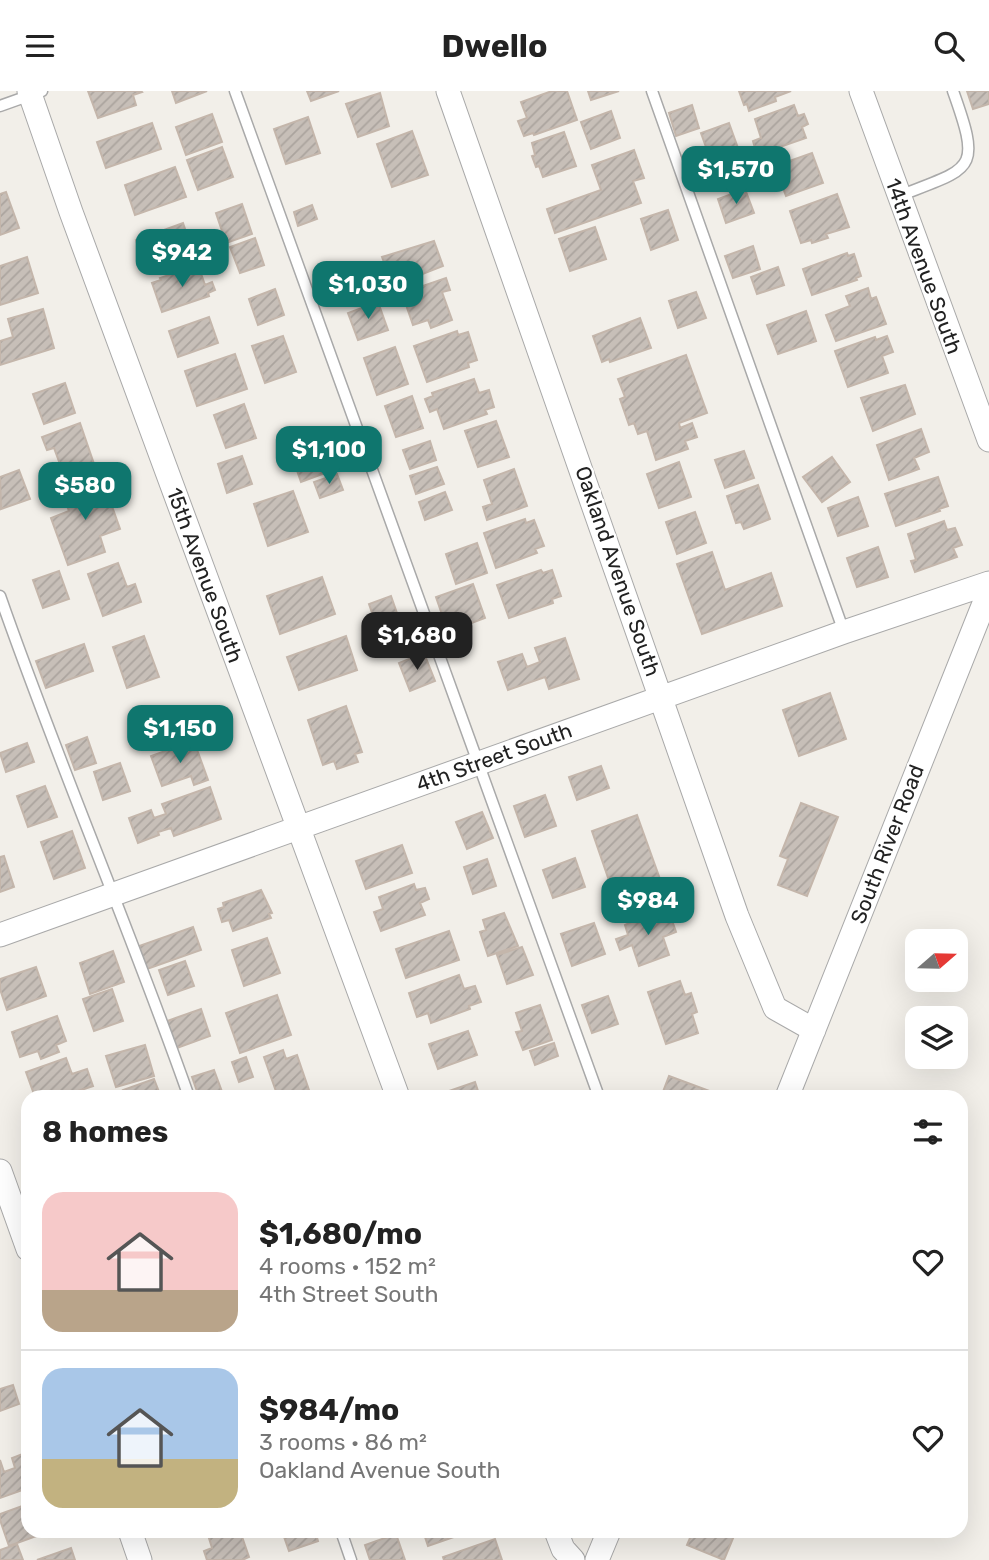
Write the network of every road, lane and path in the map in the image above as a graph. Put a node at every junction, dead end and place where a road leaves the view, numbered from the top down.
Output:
1 (235, 91) edge
2 (448, 91) edge
3 (652, 91) edge
4 (861, 91) edge
5 (953, 91) edge
6 (34, 92) edge
7 (0, 106) edge
8 (898, 196) junction
9 (989, 440) edge
10 (989, 583) edge
11 (989, 591) edge
12 (0, 596) edge
13 (844, 632) junction
14 (662, 697) junction
15 (480, 763) junction
16 (299, 828) junction
17 (113, 894) junction
18 (0, 935) edge
19 (814, 1030) junction
20 (186, 1090) edge
21 (395, 1090) edge
22 (597, 1090) edge
23 (790, 1090) edge
24 (0, 1171) edge
25 (21, 1230) edge
26 (132, 1538) edge
27 (343, 1538) edge
28 (559, 1538) edge
29 (606, 1538) edge
30 (140, 1560) edge
31 (351, 1560) edge
32 (573, 1560) edge
33 (597, 1560) edge

1 - 15 lane
2 - 14 street, Oakland Avenue South
3 - 13 lane
4 - 8 street, 14th Avenue South
5 - 8 lane
6 - 7 lane
6 - 16 street, 15th Avenue South
8 - 9 street, 14th Avenue South
10 - 13 street, 4th Street South
11 - 19 street, South River Road
12 - 17 lane
13 - 14 street, 4th Street South
14 - 15 street, 4th Street South
14 - 19 street, Oakland Avenue South
15 - 16 street, 4th Street South
15 - 22 lane
16 - 17 street, 4th Street South
16 - 21 street, 15th Avenue South
17 - 18 street, 4th Street South
17 - 20 lane
19 - 23 street, South River Road
24 - 25 street
26 - 30 street
27 - 31 lane
28 - 32 street
29 - 33 street

